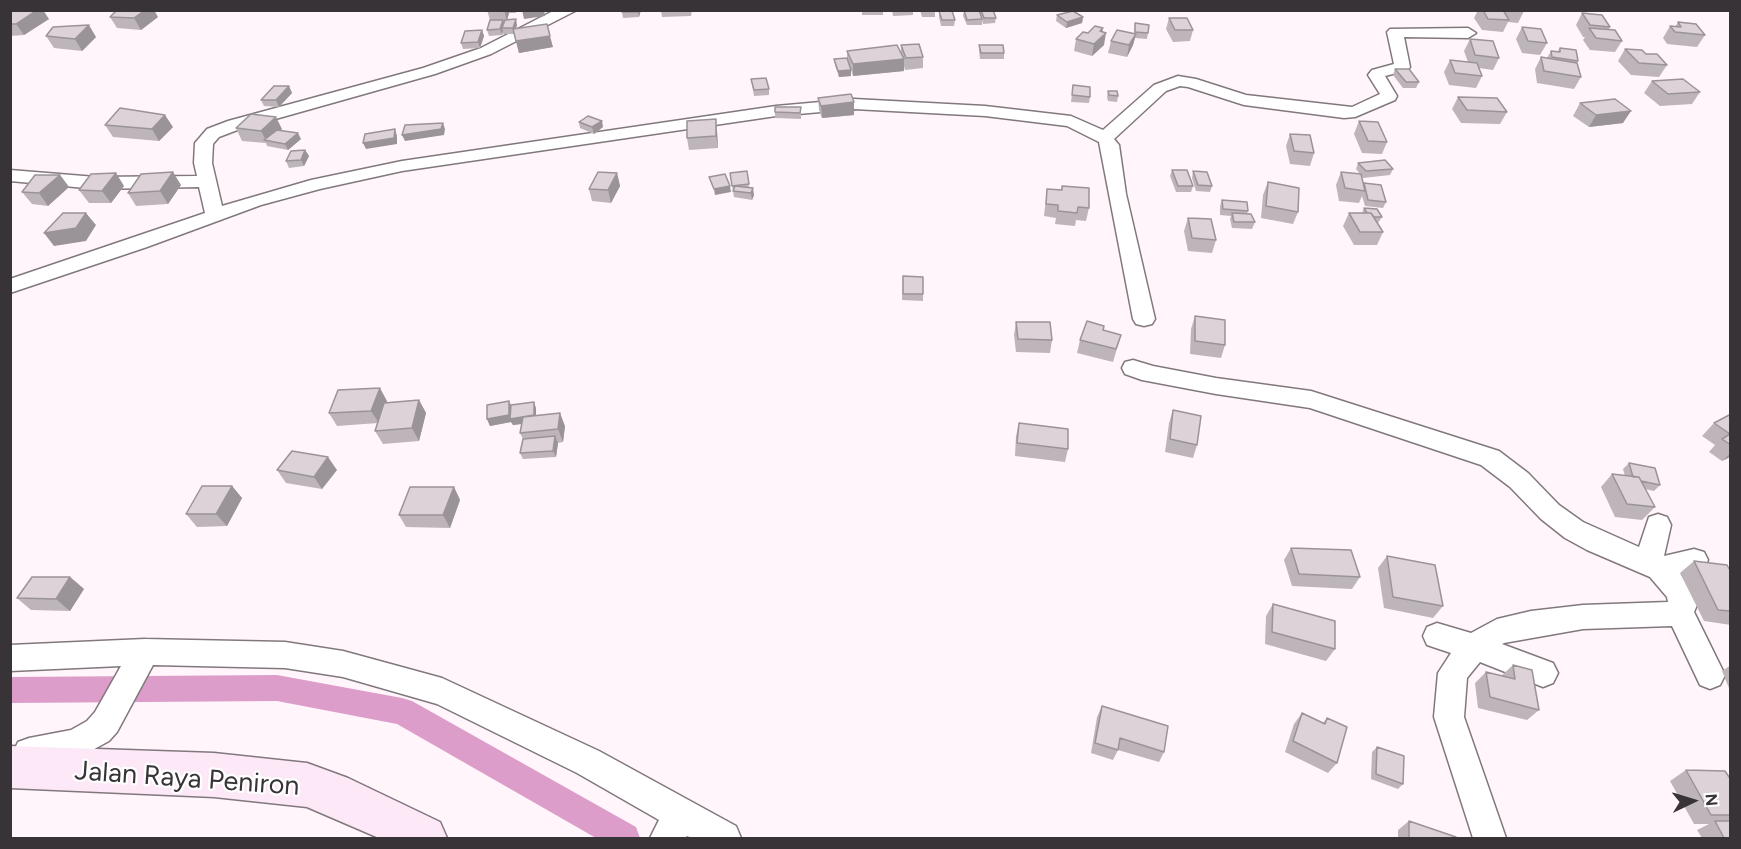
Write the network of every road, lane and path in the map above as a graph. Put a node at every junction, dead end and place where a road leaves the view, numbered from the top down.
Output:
1 (570, 10) edge
2 (1468, 33) dead end
3 (1105, 138) junction
4 (10, 175) edge
5 (208, 181) junction
6 (215, 216) junction
7 (10, 286) edge
8 (1144, 319) dead end
9 (1133, 368) dead end
10 (1658, 525) dead end
11 (1694, 560) edge
12 (1654, 566) junction
13 (1679, 612) junction
14 (1437, 636) dead end
15 (1474, 647) junction
16 (10, 658) edge
17 (139, 661) junction
18 (1543, 673) dead end
19 (1710, 675) dead end
20 (10, 759) edge
21 (10, 767) edge
22 (672, 829) edge
23 (424, 838) edge
24 (724, 838) edge
25 (1489, 838) edge

1 - 5 street
2 - 3 street
3 - 6 street
3 - 8 street
4 - 5 street
5 - 6 street
6 - 7 street
9 - 12 street
10 - 12 street
11 - 12 street
12 - 13 street
13 - 15 street
13 - 19 street
14 - 15 street
15 - 18 street
15 - 25 street
16 - 17 street
17 - 20 street
17 - 22 street
21 - 23 main road, Jalan Raya Peniron
22 - 24 street

